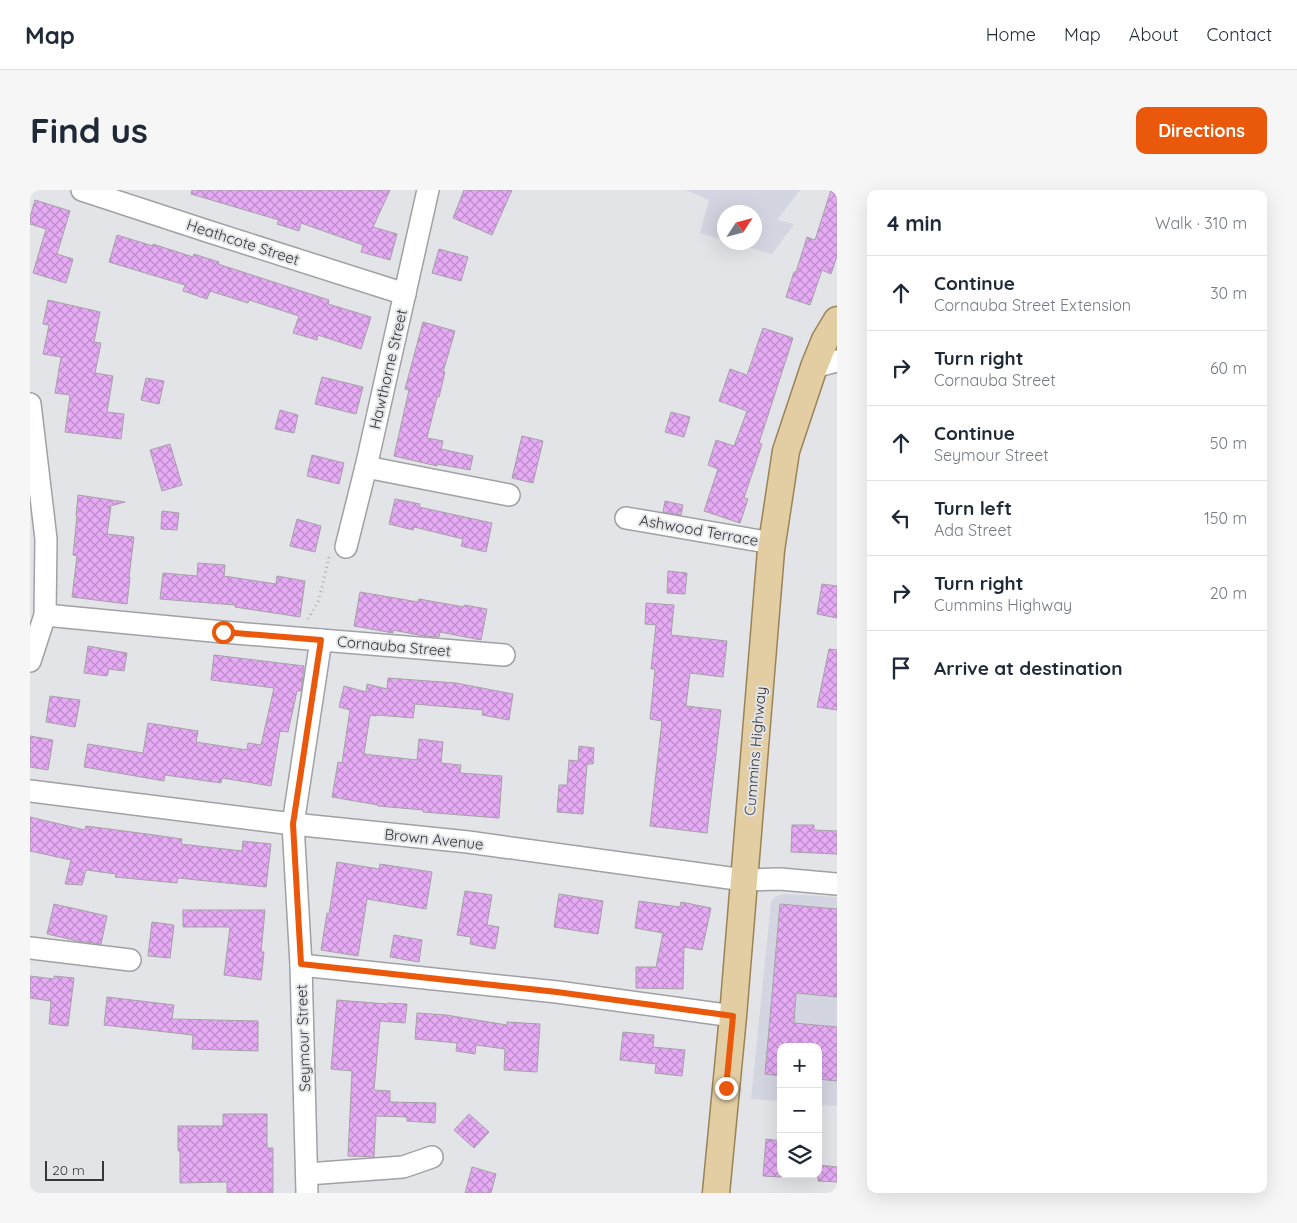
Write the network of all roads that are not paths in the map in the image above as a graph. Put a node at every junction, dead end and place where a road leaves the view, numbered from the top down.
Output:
1 (82, 190) edge
2 (428, 190) edge
3 (406, 294) junction
4 (837, 320) edge
5 (826, 364) edge
6 (30, 404) edge
7 (366, 467) junction
8 (509, 495) dead end
9 (36, 511) edge
10 (626, 518) dead end
11 (772, 543) junction
12 (338, 549) road end
13 (38, 558) edge
14 (45, 615) junction
15 (321, 640) junction
16 (504, 655) dead end
17 (30, 661) edge
18 (30, 791) edge
19 (293, 824) junction
20 (744, 880) junction
21 (837, 884) edge
22 (30, 948) edge
23 (130, 960) dead end
24 (301, 964) junction
25 (733, 1016) junction
26 (432, 1157) dead end
27 (307, 1183) edge
28 (716, 1193) edge

1 - 3 street, Heathcote Street
2 - 3 street, Hawthorne Street
3 - 7 street, Hawthorne Street
4 - 5 main road, Cummins Highway
5 - 11 main road, Cummins Highway
6 - 9 street
7 - 8 street
7 - 12 street, Hawthorne Street
9 - 13 street
10 - 11 street, Ashwood Terrace
11 - 20 main road, Cummins Highway
13 - 14 street
14 - 15 street
14 - 17 street
15 - 16 street, Cornauba Street
15 - 19 street, Cornauba Street
18 - 19 street, Brown Avenue
19 - 20 street, Brown Avenue
19 - 24 street, Seymour Street
20 - 21 street, Brown Avenue
20 - 25 main road, Cummins Highway
22 - 23 street
24 - 25 street
24 - 27 street, Seymour Street
25 - 28 main road, Cummins Highway
26 - 27 street

